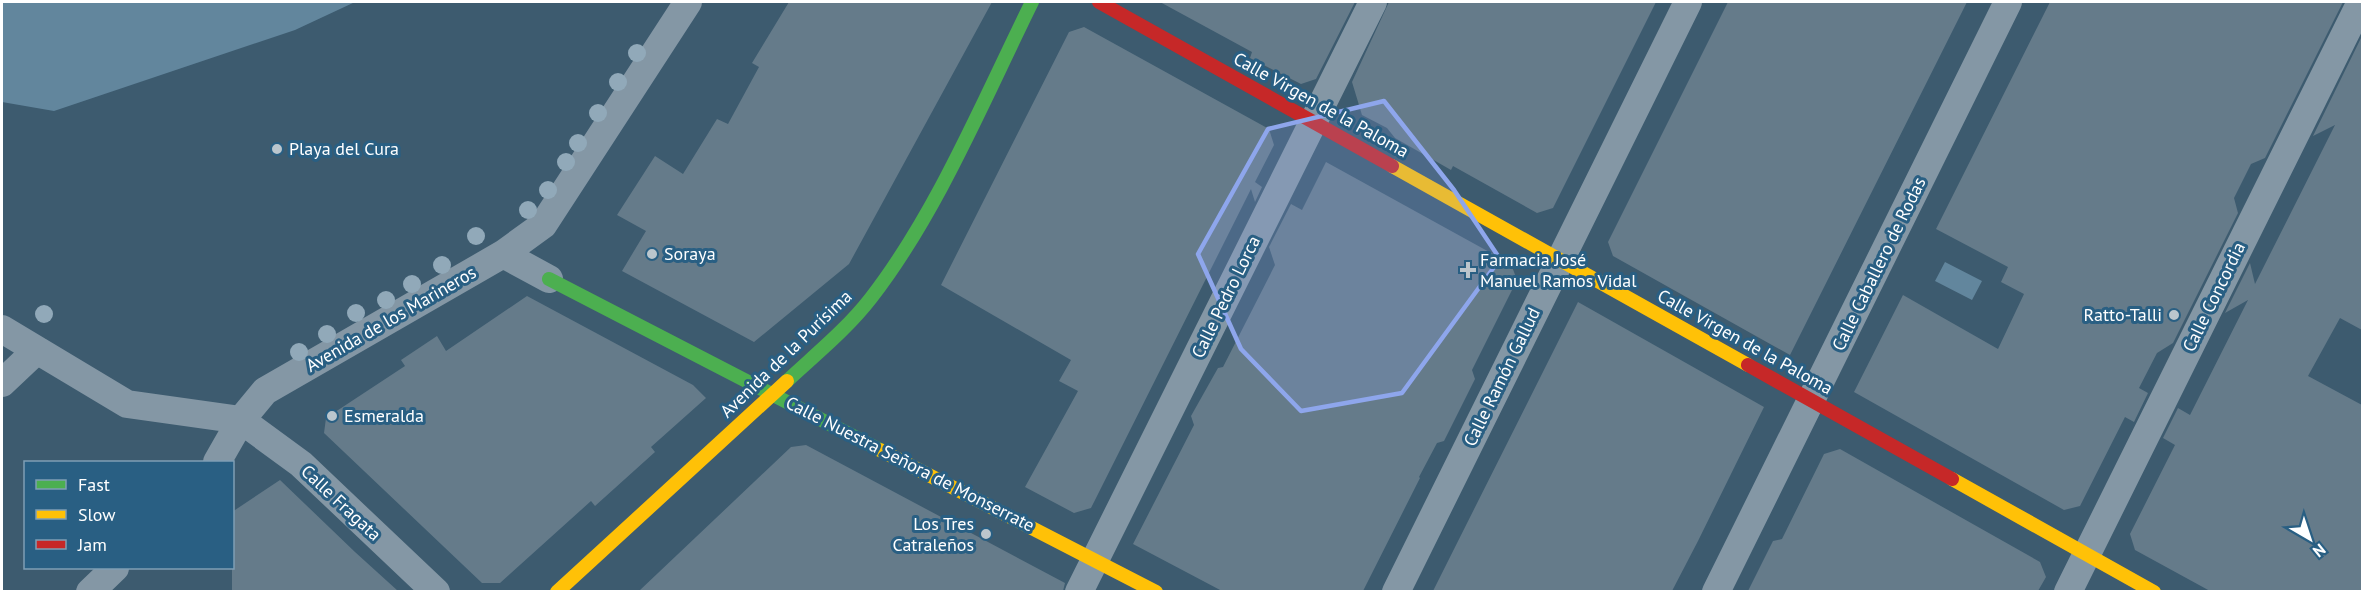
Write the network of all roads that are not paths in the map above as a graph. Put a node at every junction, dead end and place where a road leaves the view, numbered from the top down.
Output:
1 (688, 2) edge
2 (1032, 2) edge
3 (1099, 2) edge
4 (1373, 2) edge
5 (1688, 2) edge
6 (2008, 2) edge
7 (2361, 2) edge
8 (1313, 122) junction
9 (503, 254) junction
10 (1560, 260) junction
11 (549, 279) joint
12 (2, 329) edge
13 (37, 350) junction
14 (2, 383) edge
15 (773, 393) junction
16 (1812, 400) junction
17 (241, 420) junction
18 (218, 461) edge
19 (2087, 554) junction
20 (1095, 560) junction
21 (113, 569) edge
22 (90, 591) edge
23 (436, 591) edge
24 (557, 591) edge
25 (1079, 591) edge
26 (1156, 591) edge
27 (1395, 591) edge
28 (1716, 591) edge
29 (2068, 591) edge
30 (2154, 591) edge

1 - 9 street, Avenida de los Marineros
2 - 15 street, Avenida de la Purísima
3 - 8 street, Calle Virgen de la Paloma
4 - 8 street, Calle Pedro Lorca
5 - 10 street, Calle Ramón Gallud
6 - 16 street, Calle Caballero de Rodas
7 - 19 street, Calle Concordia
8 - 10 street, Calle Virgen de la Paloma
8 - 20 street, Calle Pedro Lorca
9 - 11 street, Calle Nuestra Señora de Monserrate
9 - 17 street, Avenida de los Marineros
10 - 16 street, Calle Virgen de la Paloma
10 - 27 street, Calle Ramón Gallud
11 - 15 street, Calle Nuestra Señora de Monserrate
12 - 13 street
13 - 14 street
13 - 17 street
15 - 20 street, Calle Nuestra Señora de Monserrate
15 - 24 street, Avenida de la Purísima
16 - 19 street, Calle Virgen de la Paloma
16 - 28 street, Calle Caballero de Rodas
17 - 18 street, Avenida de los Marineros
17 - 23 street, Calle Fragata
19 - 29 street, Calle Concordia
19 - 30 street, Calle Virgen de la Paloma
20 - 25 street, Calle Pedro Lorca
20 - 26 street, Calle Nuestra Señora de Monserrate
21 - 22 street

